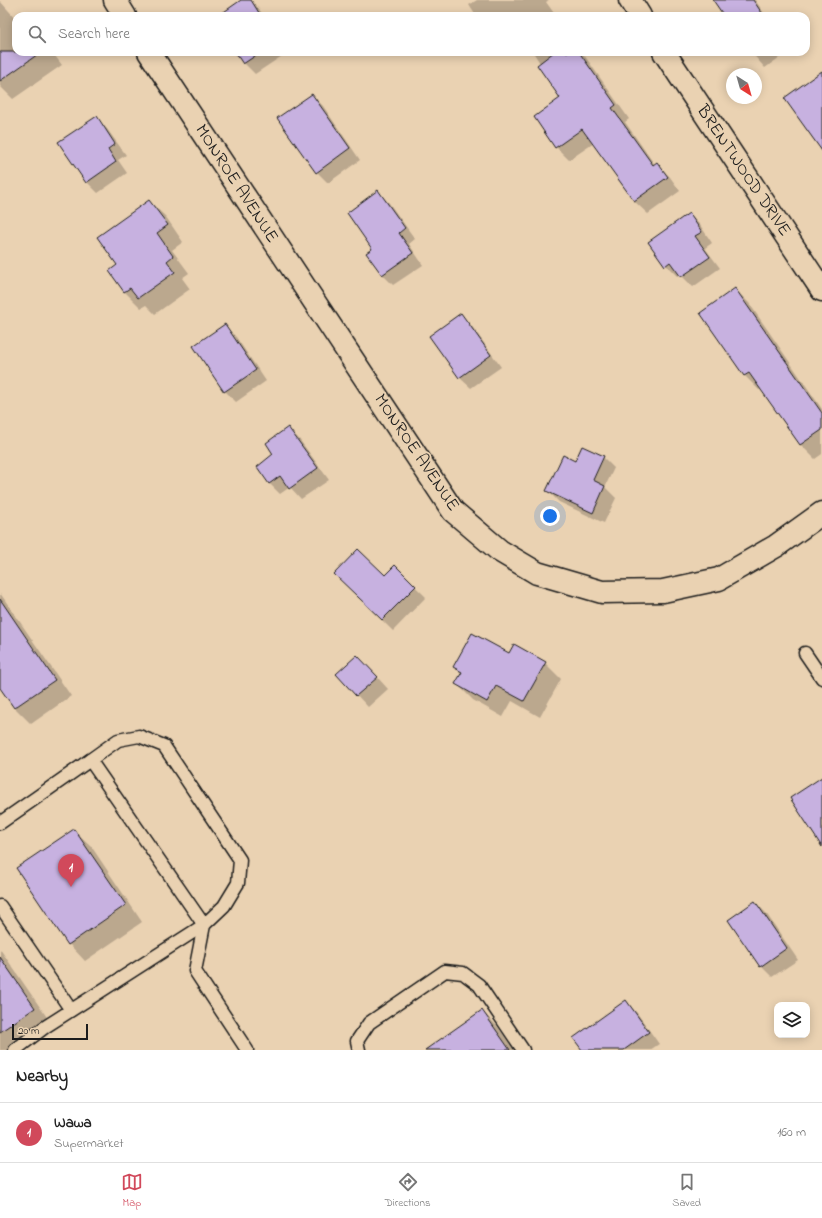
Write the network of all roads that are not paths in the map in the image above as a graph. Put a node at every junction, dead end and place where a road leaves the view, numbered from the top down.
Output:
1 (115, 0) edge
2 (630, 0) edge
3 (122, 12) edge
4 (638, 12) edge
5 (152, 56) edge
6 (667, 56) edge
7 (822, 290) edge
8 (822, 513) edge
9 (805, 653) dead end
10 (822, 678) edge
11 (90, 760) junction
12 (0, 823) edge
13 (0, 906) edge
14 (204, 925) junction
15 (72, 1010) junction
16 (15, 1050) edge
17 (247, 1050) edge
18 (359, 1050) edge
19 (523, 1050) edge

1 - 3 street
2 - 4 street
5 - 8 street, MONROE AVENUE
6 - 7 street, BRENTWOOD DRIVE
9 - 10 lane
11 - 12 lane
11 - 14 lane
11 - 14 lane
13 - 15 lane
14 - 15 lane
14 - 17 lane
15 - 16 lane
18 - 19 lane

